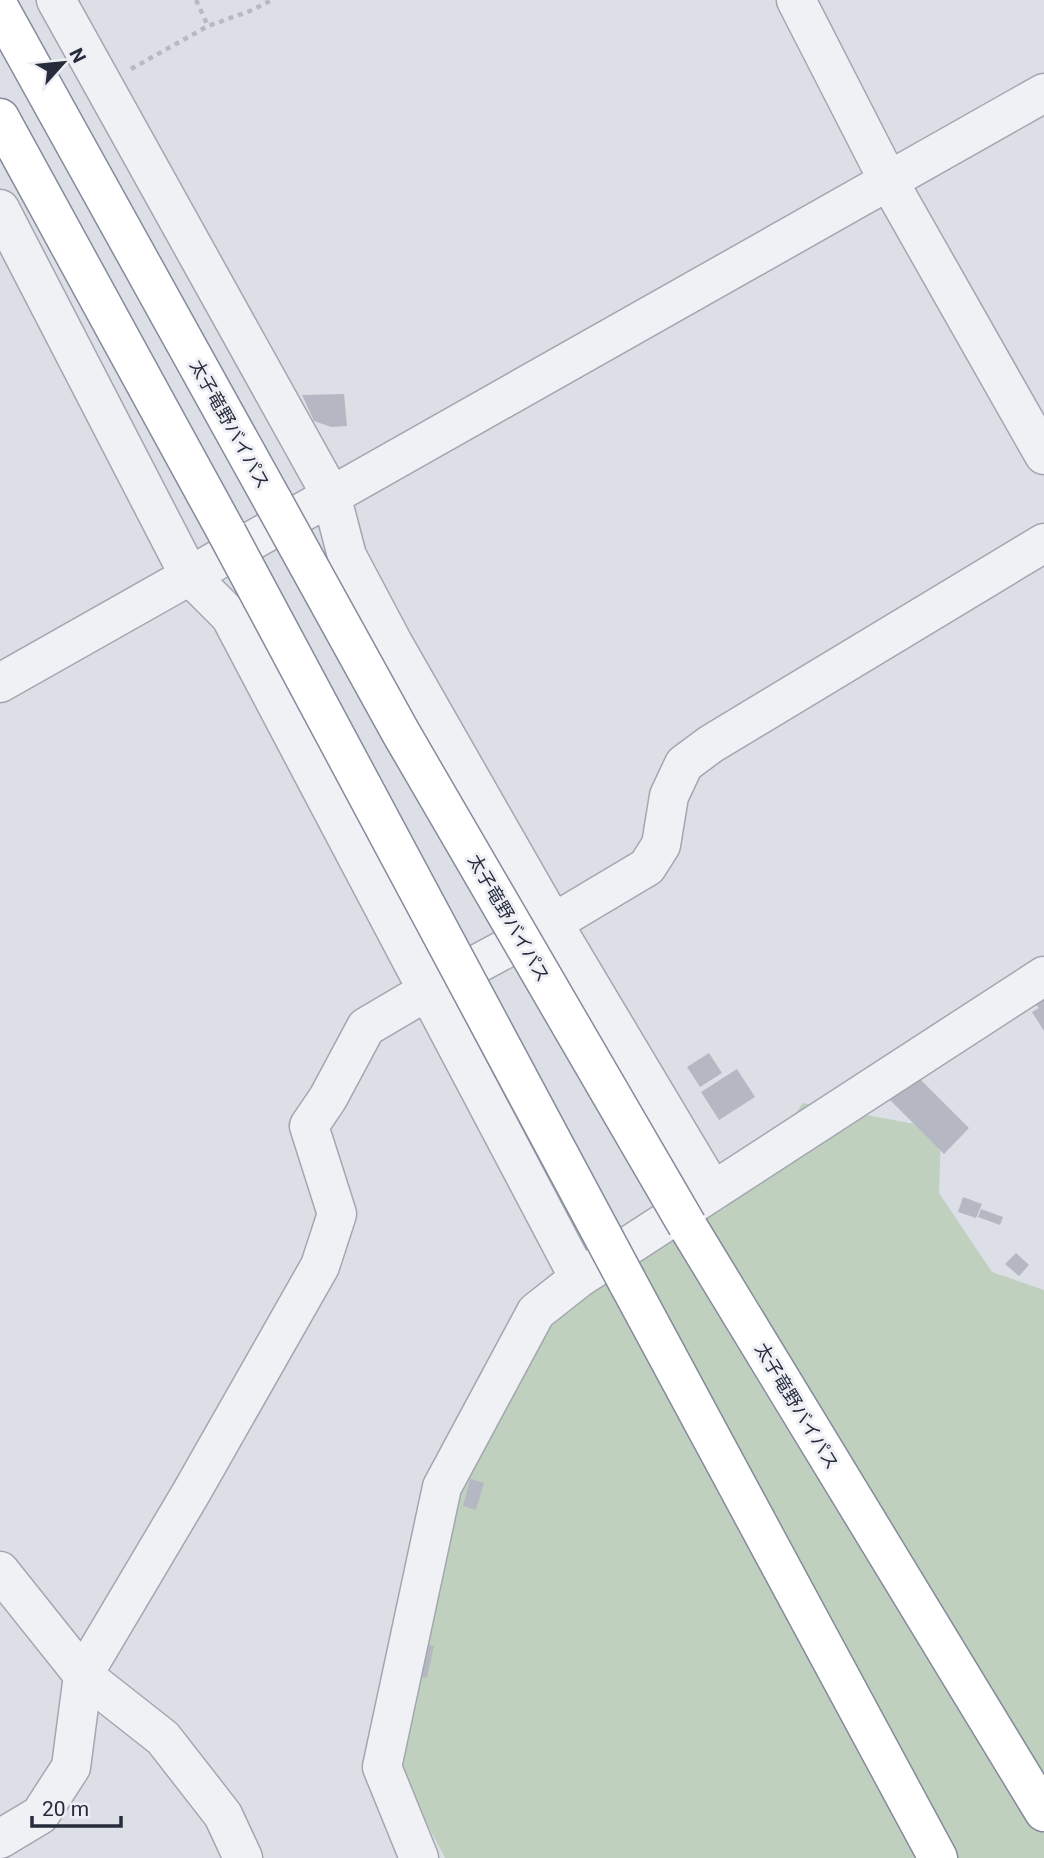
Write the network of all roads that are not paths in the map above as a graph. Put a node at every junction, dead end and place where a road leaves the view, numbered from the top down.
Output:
1 (56, 0) edge
2 (796, 0) edge
3 (0, 9) edge
4 (1044, 93) edge
5 (5, 128) edge
6 (888, 180) junction
7 (0, 209) edge
8 (1044, 456) edge
9 (331, 495) junction
10 (1044, 543) edge
11 (189, 575) junction
12 (0, 683) edge
13 (553, 923) junction
14 (1044, 976) edge
15 (429, 990) junction
16 (713, 1191) junction
17 (579, 1278) junction
18 (0, 1570) edge
19 (83, 1675) junction
20 (1044, 1812) edge
21 (0, 1839) edge
22 (243, 1858) edge
23 (419, 1858) edge
24 (938, 1858) edge

1 - 9 street
2 - 6 street
3 - 20 highway, 太子竜野バイパス, bridge
4 - 6 street
5 - 24 highway, bridge
6 - 8 street
6 - 9 street
7 - 11 street
9 - 11 street
9 - 13 street
10 - 13 street
11 - 12 street
11 - 15 street
13 - 15 street
13 - 16 street
14 - 16 street
15 - 17 street
15 - 19 street
16 - 17 street
17 - 23 street
18 - 19 street
19 - 21 street
19 - 22 street

